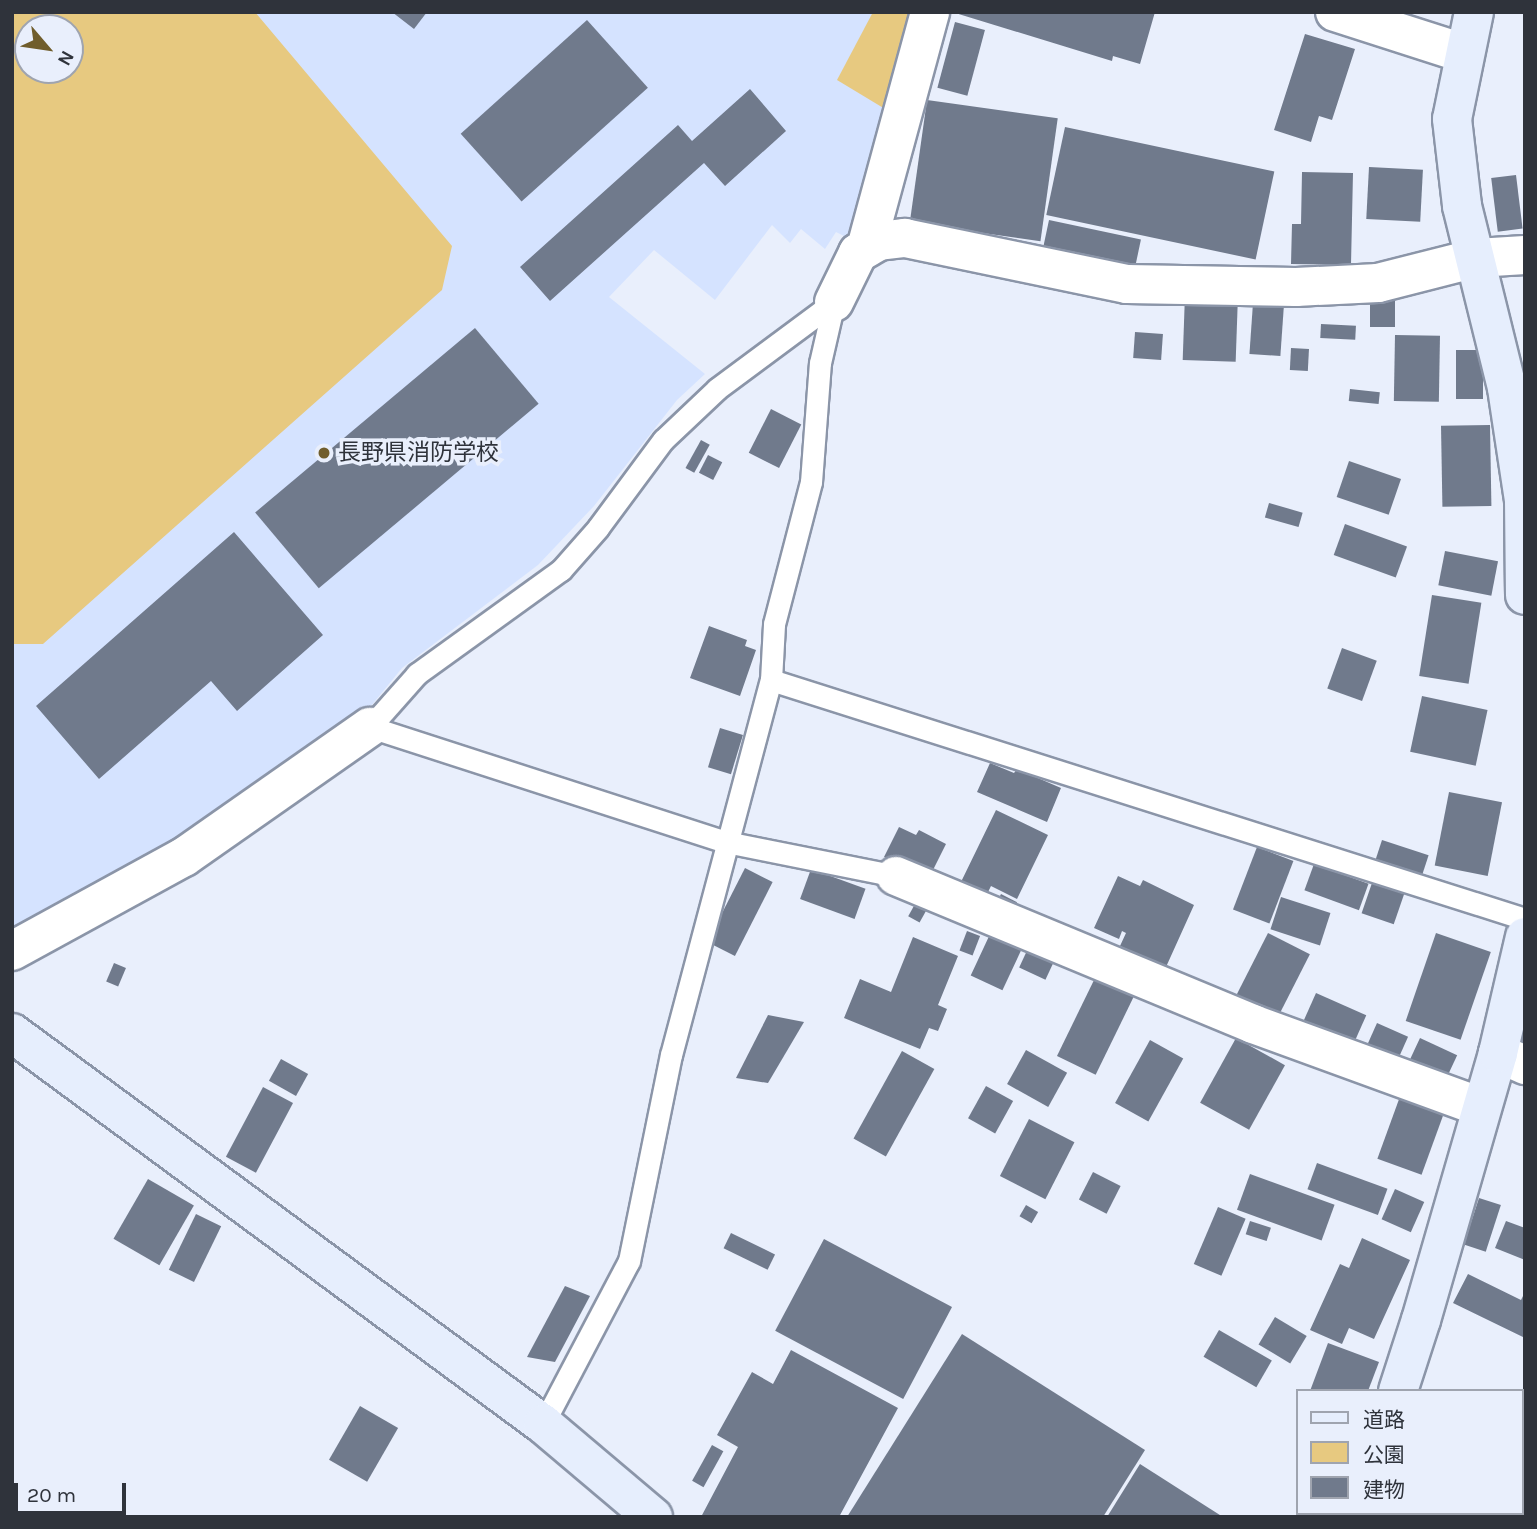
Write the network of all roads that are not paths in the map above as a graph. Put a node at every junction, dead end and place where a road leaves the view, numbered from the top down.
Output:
1 (930, 12) edge
2 (1335, 12) edge
3 (1474, 12) edge
4 (1463, 53) junction
5 (866, 248) junction
6 (1525, 255) edge
7 (1476, 258) junction
8 (834, 302) junction
9 (1525, 595) edge
10 (771, 680) junction
11 (370, 727) junction
12 (726, 842) junction
13 (896, 876) joint
14 (1525, 919) edge
15 (1525, 937) edge
16 (12, 951) edge
17 (12, 1033) edge
18 (1511, 1059) edge
19 (1482, 1107) junction
20 (1399, 1389) edge
21 (543, 1424) junction
22 (653, 1517) edge

1 - 5 street
2 - 4 street
3 - 4 street
4 - 7 street
5 - 7 street
5 - 8 street
6 - 7 street
7 - 9 street
8 - 10 lane
8 - 11 lane
10 - 12 lane
10 - 14 lane
11 - 12 lane
11 - 16 street
12 - 13 lane
12 - 21 lane
13 - 19 street
15 - 18 street
17 - 21 street
18 - 19 street
19 - 20 street
21 - 22 street

